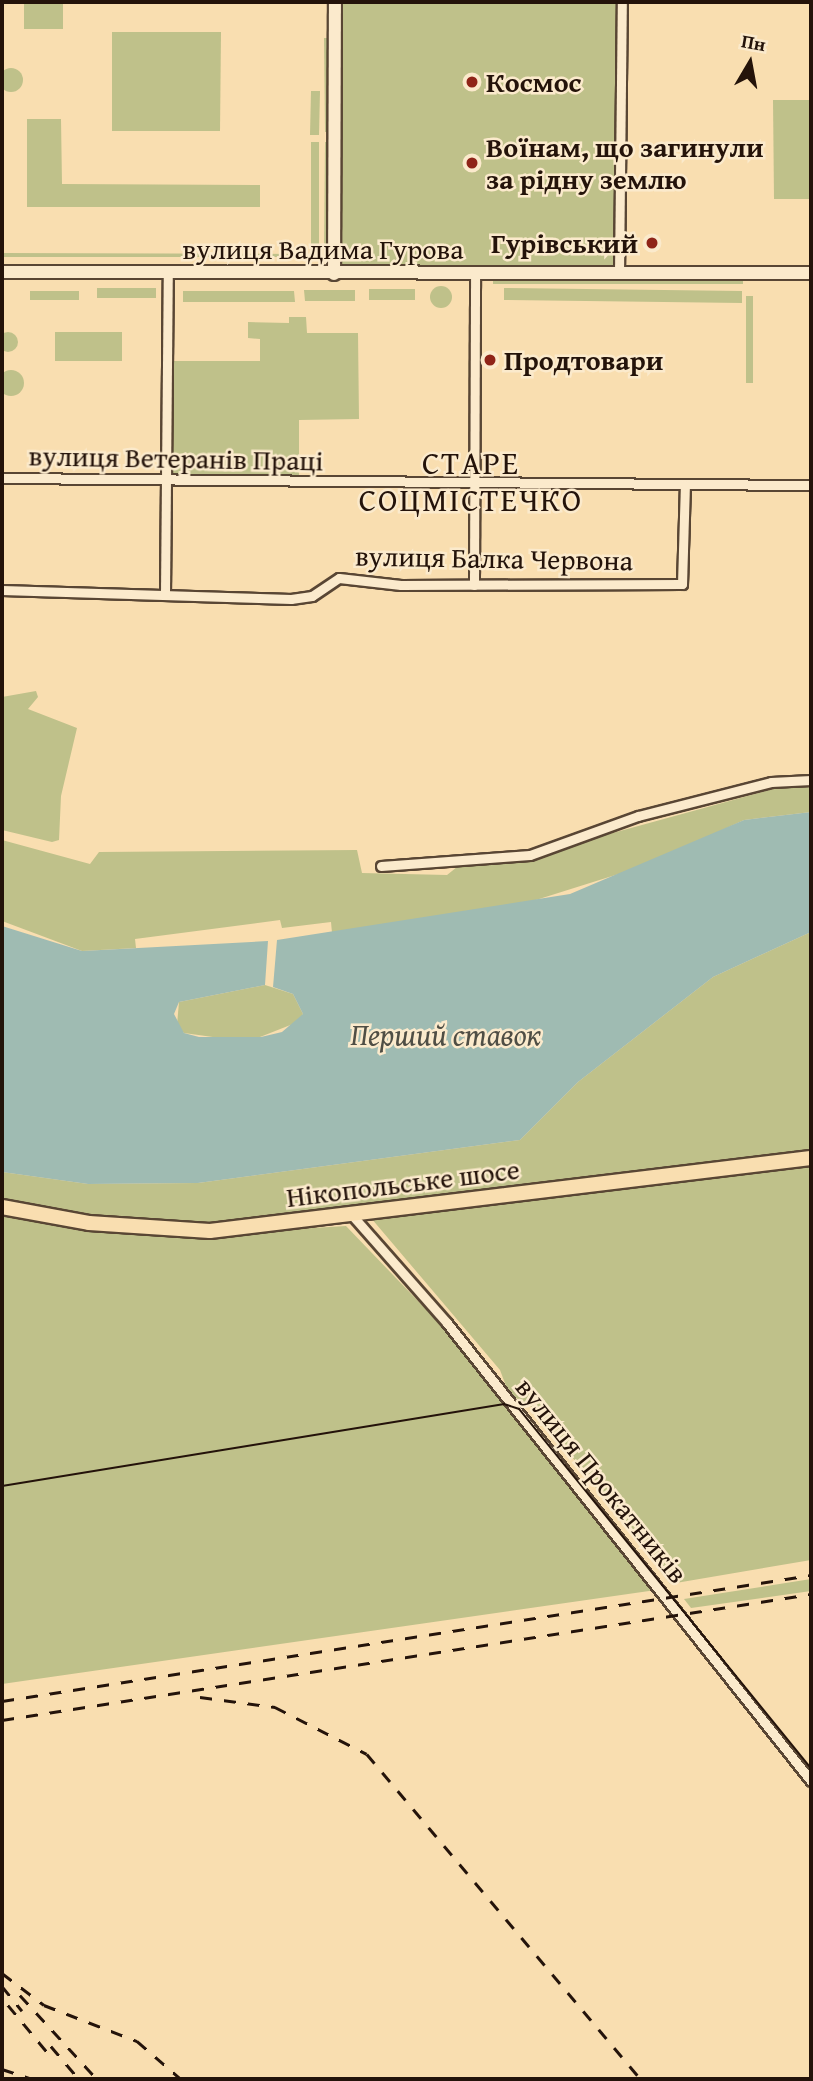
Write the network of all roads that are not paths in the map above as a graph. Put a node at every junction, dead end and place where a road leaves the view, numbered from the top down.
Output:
1 (335, 2) edge
2 (622, 2) edge
3 (2, 272) edge
4 (168, 273) junction
5 (811, 273) edge
6 (334, 274) junction
7 (475, 274) junction
8 (619, 274) junction
9 (2, 478) edge
10 (166, 482) junction
11 (685, 485) junction
12 (811, 485) edge
13 (475, 486) junction
14 (474, 585) junction
15 (2, 590) edge
16 (165, 594) junction
17 (811, 780) edge
18 (381, 866) dead end
19 (811, 1158) edge
20 (2, 1207) edge
21 (351, 1214) junction
22 (811, 1781) edge

1 - 6 street
2 - 8 street
3 - 4 street, вулиця Вадима Гурова
4 - 6 street, вулиця Вадима Гурова
4 - 10 street
5 - 8 street, вулиця Вадима Гурова
6 - 7 street, вулиця Вадима Гурова
7 - 8 street, вулиця Вадима Гурова
7 - 13 street
9 - 10 street, вулиця Ветеранів Праці
10 - 13 street, вулиця Ветеранів Праці
10 - 16 street
11 - 12 street, вулиця Ветеранів Праці
11 - 13 street, вулиця Ветеранів Праці
11 - 14 street, вулиця Балка Червона
13 - 14 street
14 - 16 street, вулиця Балка Червона
15 - 16 street, вулиця Балка Червона
17 - 18 street
19 - 21 main road, Нікопольське шосе
20 - 21 main road, Нікопольське шосе
21 - 22 street, вулиця Прокатників

